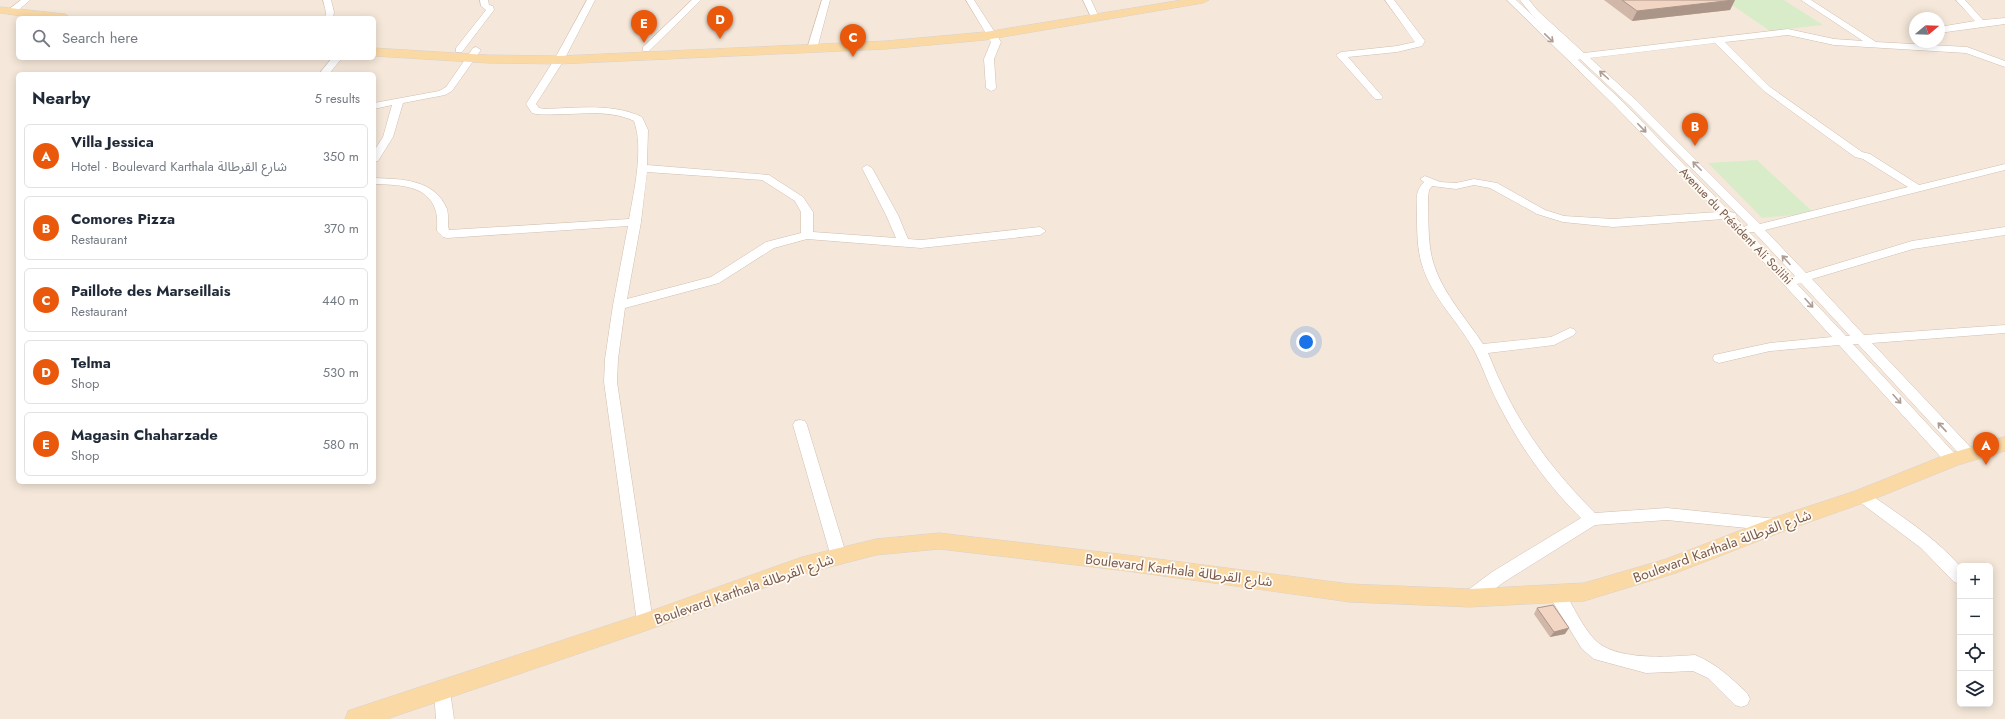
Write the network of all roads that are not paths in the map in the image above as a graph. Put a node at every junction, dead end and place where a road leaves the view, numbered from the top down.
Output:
1 (26, 0) edge
2 (327, 0) edge
3 (484, 0) edge
4 (591, 0) edge
5 (697, 0) edge
6 (826, 0) edge
7 (970, 0) edge
8 (1087, 0) edge
9 (1175, 0) edge
10 (1202, 0) edge
11 (1389, 0) edge
12 (1512, 0) edge
13 (1524, 0) edge
14 (1805, 0) edge
15 (1960, 0) edge
16 (10, 13) edge
17 (1094, 15) junction
18 (0, 16) edge
19 (43, 16) edge
20 (329, 16) edge
21 (2005, 21) edge
22 (1981, 23) junction
23 (1945, 29) edge
24 (991, 32) junction
25 (1717, 40) junction
26 (1874, 44) junction
27 (376, 45) edge
28 (813, 45) junction
29 (1947, 48) joint
30 (646, 49) junction
31 (459, 50) junction
32 (376, 52) edge
33 (473, 54) junction
34 (560, 56) junction
35 (1582, 56) junction
36 (2005, 56) edge
37 (1569, 58) junction
38 (1992, 58) junction
39 (335, 60) edge
40 (2005, 64) edge
41 (326, 72) edge
42 (991, 88) dead end
43 (1378, 98) dead end
44 (399, 100) junction
45 (376, 106) edge
46 (376, 156) edge
47 (2005, 167) edge
48 (642, 168) junction
49 (867, 168) dead end
50 (376, 181) edge
51 (1918, 189) junction
52 (1726, 215) junction
53 (1745, 215) junction
54 (635, 222) junction
55 (1757, 228) junction
56 (1740, 229) junction
57 (2005, 230) edge
58 (1040, 231) dead end
59 (807, 235) junction
60 (903, 242) junction
61 (1803, 279) junction
62 (1788, 280) junction
63 (620, 305) junction
64 (2005, 329) edge
65 (1570, 332) dead end
66 (1860, 340) junction
67 (1844, 341) junction
68 (1480, 349) junction
69 (1719, 358) dead end
70 (800, 426) dead end
71 (2005, 444) edge
72 (1960, 458) junction
73 (1862, 496) junction
74 (1592, 519) junction
75 (1777, 525) junction
76 (839, 557) junction
77 (1957, 573) edge
78 (1557, 594) junction
79 (1470, 598) junction
80 (645, 622) junction
81 (442, 691) junction
82 (1741, 699) dead end
83 (356, 719) edge
84 (445, 719) edge

1 - 16 street
2 - 20 street
3 - 31 street
4 - 34 street
5 - 30 street
6 - 28 street
7 - 24 street
8 - 17 street
9 - 17 main road
10 - 17 main road
11 - 43 street
12 -> 37 street, Avenue du Président Ali Soilihi
13 - 35 street, Avenue du Président Ali Soilihi
14 - 26 street
15 - 22 street
16 - 18 main road
16 - 19 main road
17 - 24 main road
21 - 22 street
22 - 23 street
24 - 28 main road
24 - 42 street
25 - 26 street
25 - 35 street
25 - 51 street
26 - 29 street
27 - 31 main road
28 - 30 main road
28 - 34 main road
29 - 38 street
30 - 34 main road
31 - 33 main road
32 - 33 main road
33 - 34 main road
33 - 44 street
34 - 48 street
35 - 37 street
53 -> 35 street, Avenue du Président Ali Soilihi
36 - 38 street
37 -> 52 street, Avenue du Président Ali Soilihi
38 - 40 street
39 - 41 street
44 - 45 street
44 - 46 street
47 - 51 street
48 - 54 street
48 - 59 street
49 - 60 street
50 - 54 street
51 - 55 street
52 - 53 street
52 - 56 street, Avenue du Président Ali Soilihi
52 - 68 street
53 - 55 street, Avenue du Président Ali Soilihi
54 - 63 street
55 - 56 street
61 -> 55 street, Avenue du Président Ali Soilihi
56 - 62 street, Avenue du Président Ali Soilihi
57 - 61 street
58 - 60 street
59 - 60 street
59 - 63 street
61 - 62 street
61 - 66 street, Avenue du Président Ali Soilihi
62 -> 67 street, Avenue du Président Ali Soilihi
63 - 80 street
64 - 66 street
65 - 68 street
66 - 67 street
72 -> 66 street, Avenue du Président Ali Soilihi
67 - 69 street
67 -> 72 street, Avenue du Président Ali Soilihi
68 - 74 street
70 - 76 street
71 - 72 main road, Boulevard Karthala شارع القرطالة
72 - 73 main road, Boulevard Karthala شارع القرطالة
73 - 75 main road, Boulevard Karthala شارع القرطالة
73 - 77 street
74 - 75 street
74 - 79 street
75 - 78 main road, Boulevard Karthala شارع القرطالة
76 - 79 main road, Boulevard Karthala شارع القرطالة
76 - 80 main road, Boulevard Karthala شارع القرطالة
78 - 79 main road, Boulevard Karthala شارع القرطالة
78 - 82 street
80 - 81 main road, Boulevard Karthala شارع القرطالة
81 - 83 main road, Boulevard Karthala شارع القرطالة
81 - 84 street

